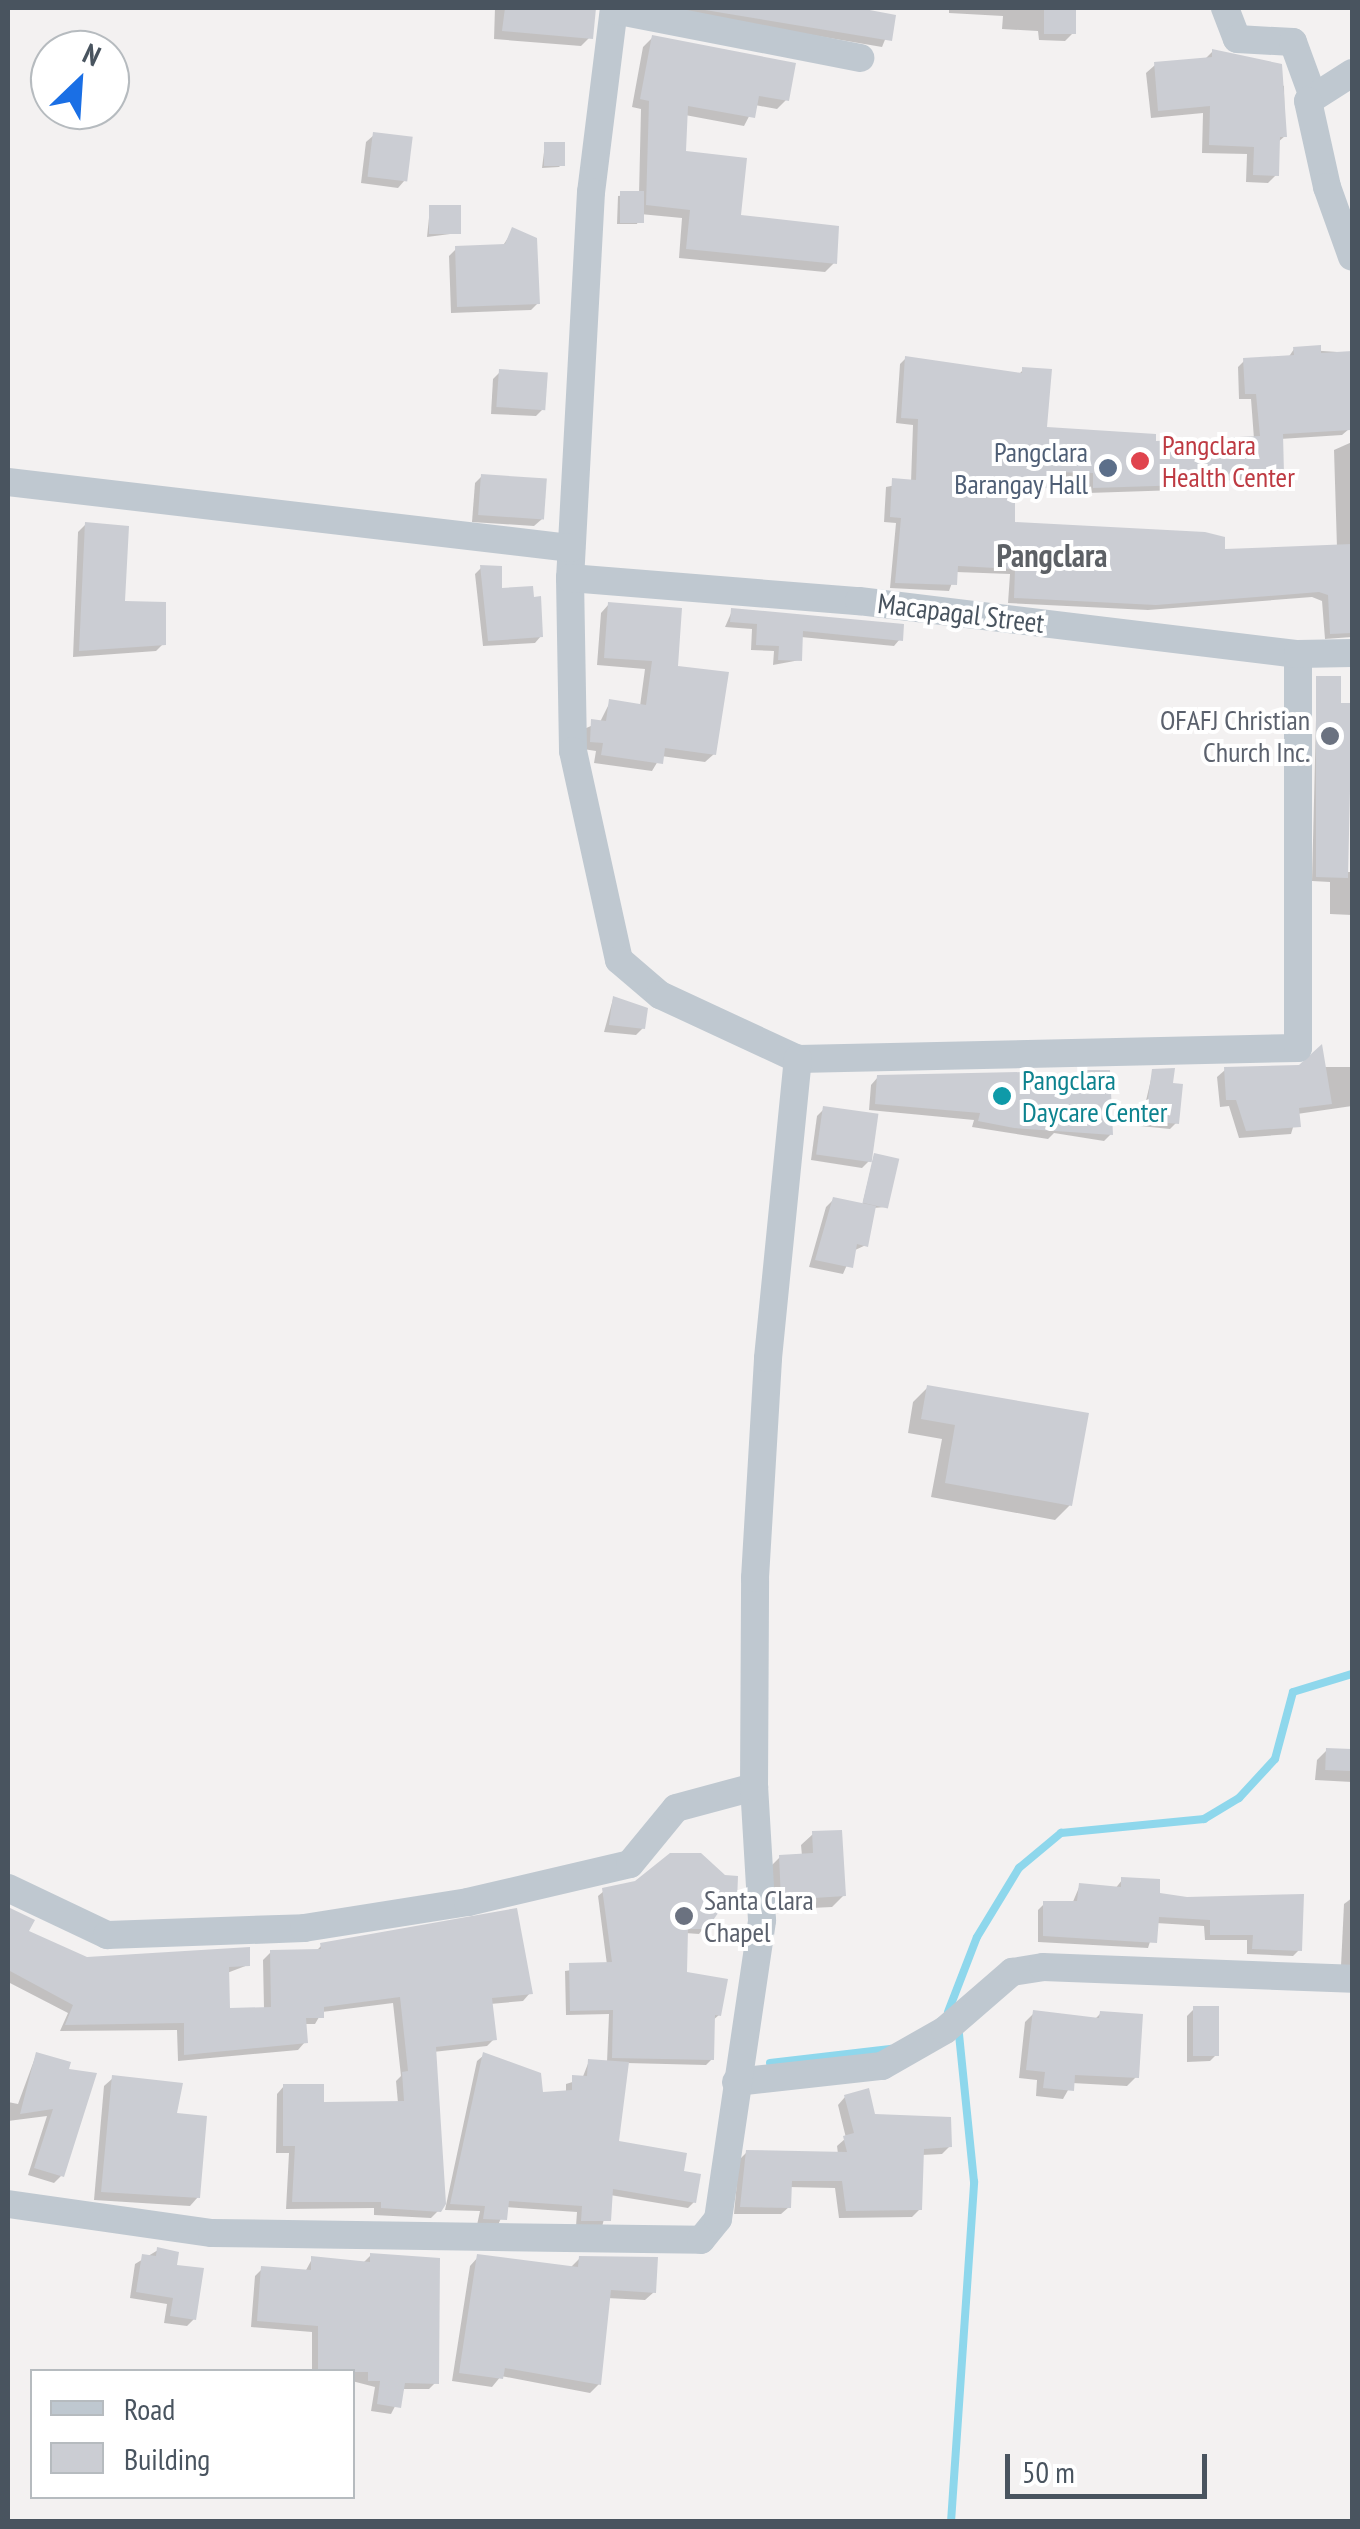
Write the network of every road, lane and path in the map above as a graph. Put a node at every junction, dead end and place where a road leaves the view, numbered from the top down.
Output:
1 (1226, 8) edge
2 (614, 9) edge
3 (860, 58) dead end
4 (1352, 73) edge
5 (1312, 94) junction
6 (1352, 257) edge
7 (8, 482) edge
8 (571, 548) junction
9 (570, 578) junction
10 (1352, 653) edge
11 (1298, 654) junction
12 (798, 1059) junction
13 (754, 1787) junction
14 (8, 1888) edge
15 (1352, 1980) edge
16 (736, 2082) junction
17 (8, 2204) edge

1 - 5 street
2 - 3 street
2 - 8 street
4 - 5 street
5 - 6 street
7 - 8 street
8 - 9 street
9 - 11 street, Macapagal Street
9 - 12 street
10 - 11 street, Macapagal Street
11 - 12 street
12 - 13 street
13 - 14 street
13 - 16 street
15 - 16 street
16 - 17 street

